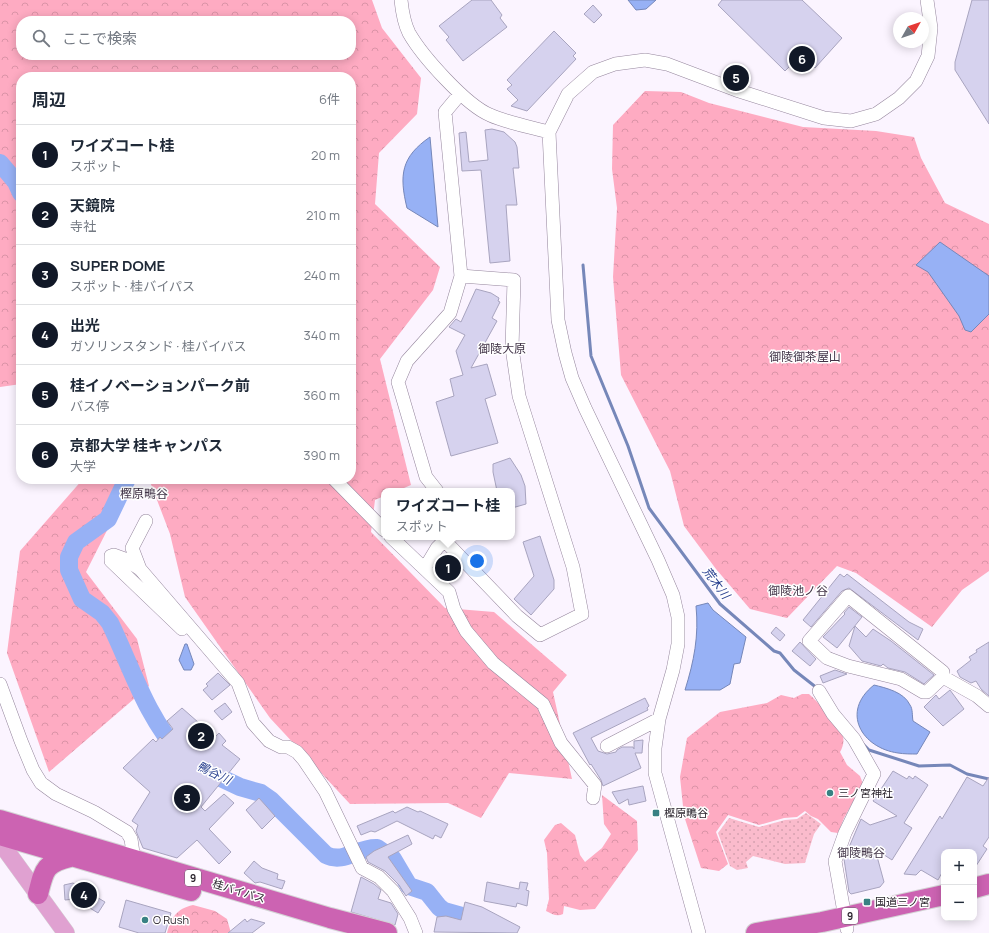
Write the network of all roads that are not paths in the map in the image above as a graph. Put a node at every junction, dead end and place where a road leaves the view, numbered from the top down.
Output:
1 (401, 0) edge
2 (927, 0) edge
3 (460, 94) junction
4 (549, 132) junction
5 (461, 276) junction
6 (339, 484) edge
7 (435, 488) edge
8 (146, 521) dead end
9 (381, 527) edge
10 (394, 540) edge
11 (445, 540) edge
12 (447, 540) edge
13 (425, 568) junction
14 (140, 569) junction
15 (215, 656) junction
16 (943, 677) junction
17 (0, 684) edge
18 (819, 691) dead end
19 (989, 706) edge
20 (659, 719) junction
21 (607, 746) dead end
22 (593, 798) dead end
23 (0, 820) edge
24 (1, 846) edge
25 (70, 856) junction
26 (134, 860) junction
27 (989, 884) edge
28 (977, 887) edge
29 (38, 894) junction
30 (941, 896) edge
31 (989, 897) edge
32 (977, 899) edge
33 (941, 907) edge
34 (846, 923) junction
35 (66, 933) edge
36 (337, 933) edge
37 (387, 933) edge
38 (416, 933) edge
39 (699, 933) edge
40 (756, 933) edge
41 (827, 933) edge

1 - 3 street
2 - 4 street
3 - 4 street
3 - 5 street
4 - 20 street
5 - 7 street
5 - 12 street
6 - 9 street
8 - 14 street
10 - 13 street
11 - 13 street
13 - 22 street
14 - 15 street
14 - 15 street
15 - 38 street
16 - 16 street
16 - 19 street
17 - 26 street
18 - 34 street
20 - 21 street
20 - 39 street
23 - 26 highway, 桂バイパス / 9
24 - 25 highway, 桂バイパス / 9
24 - 29 main road
25 - 29 highway
25 - 36 highway, 桂バイパス / 9
26 - 37 highway, 桂バイパス / 9
27 - 28 highway
29 - 35 main road
30 - 34 highway, 9
31 - 32 highway
33 - 34 highway, 9
34 - 40 highway, 9
34 - 41 highway, 9

